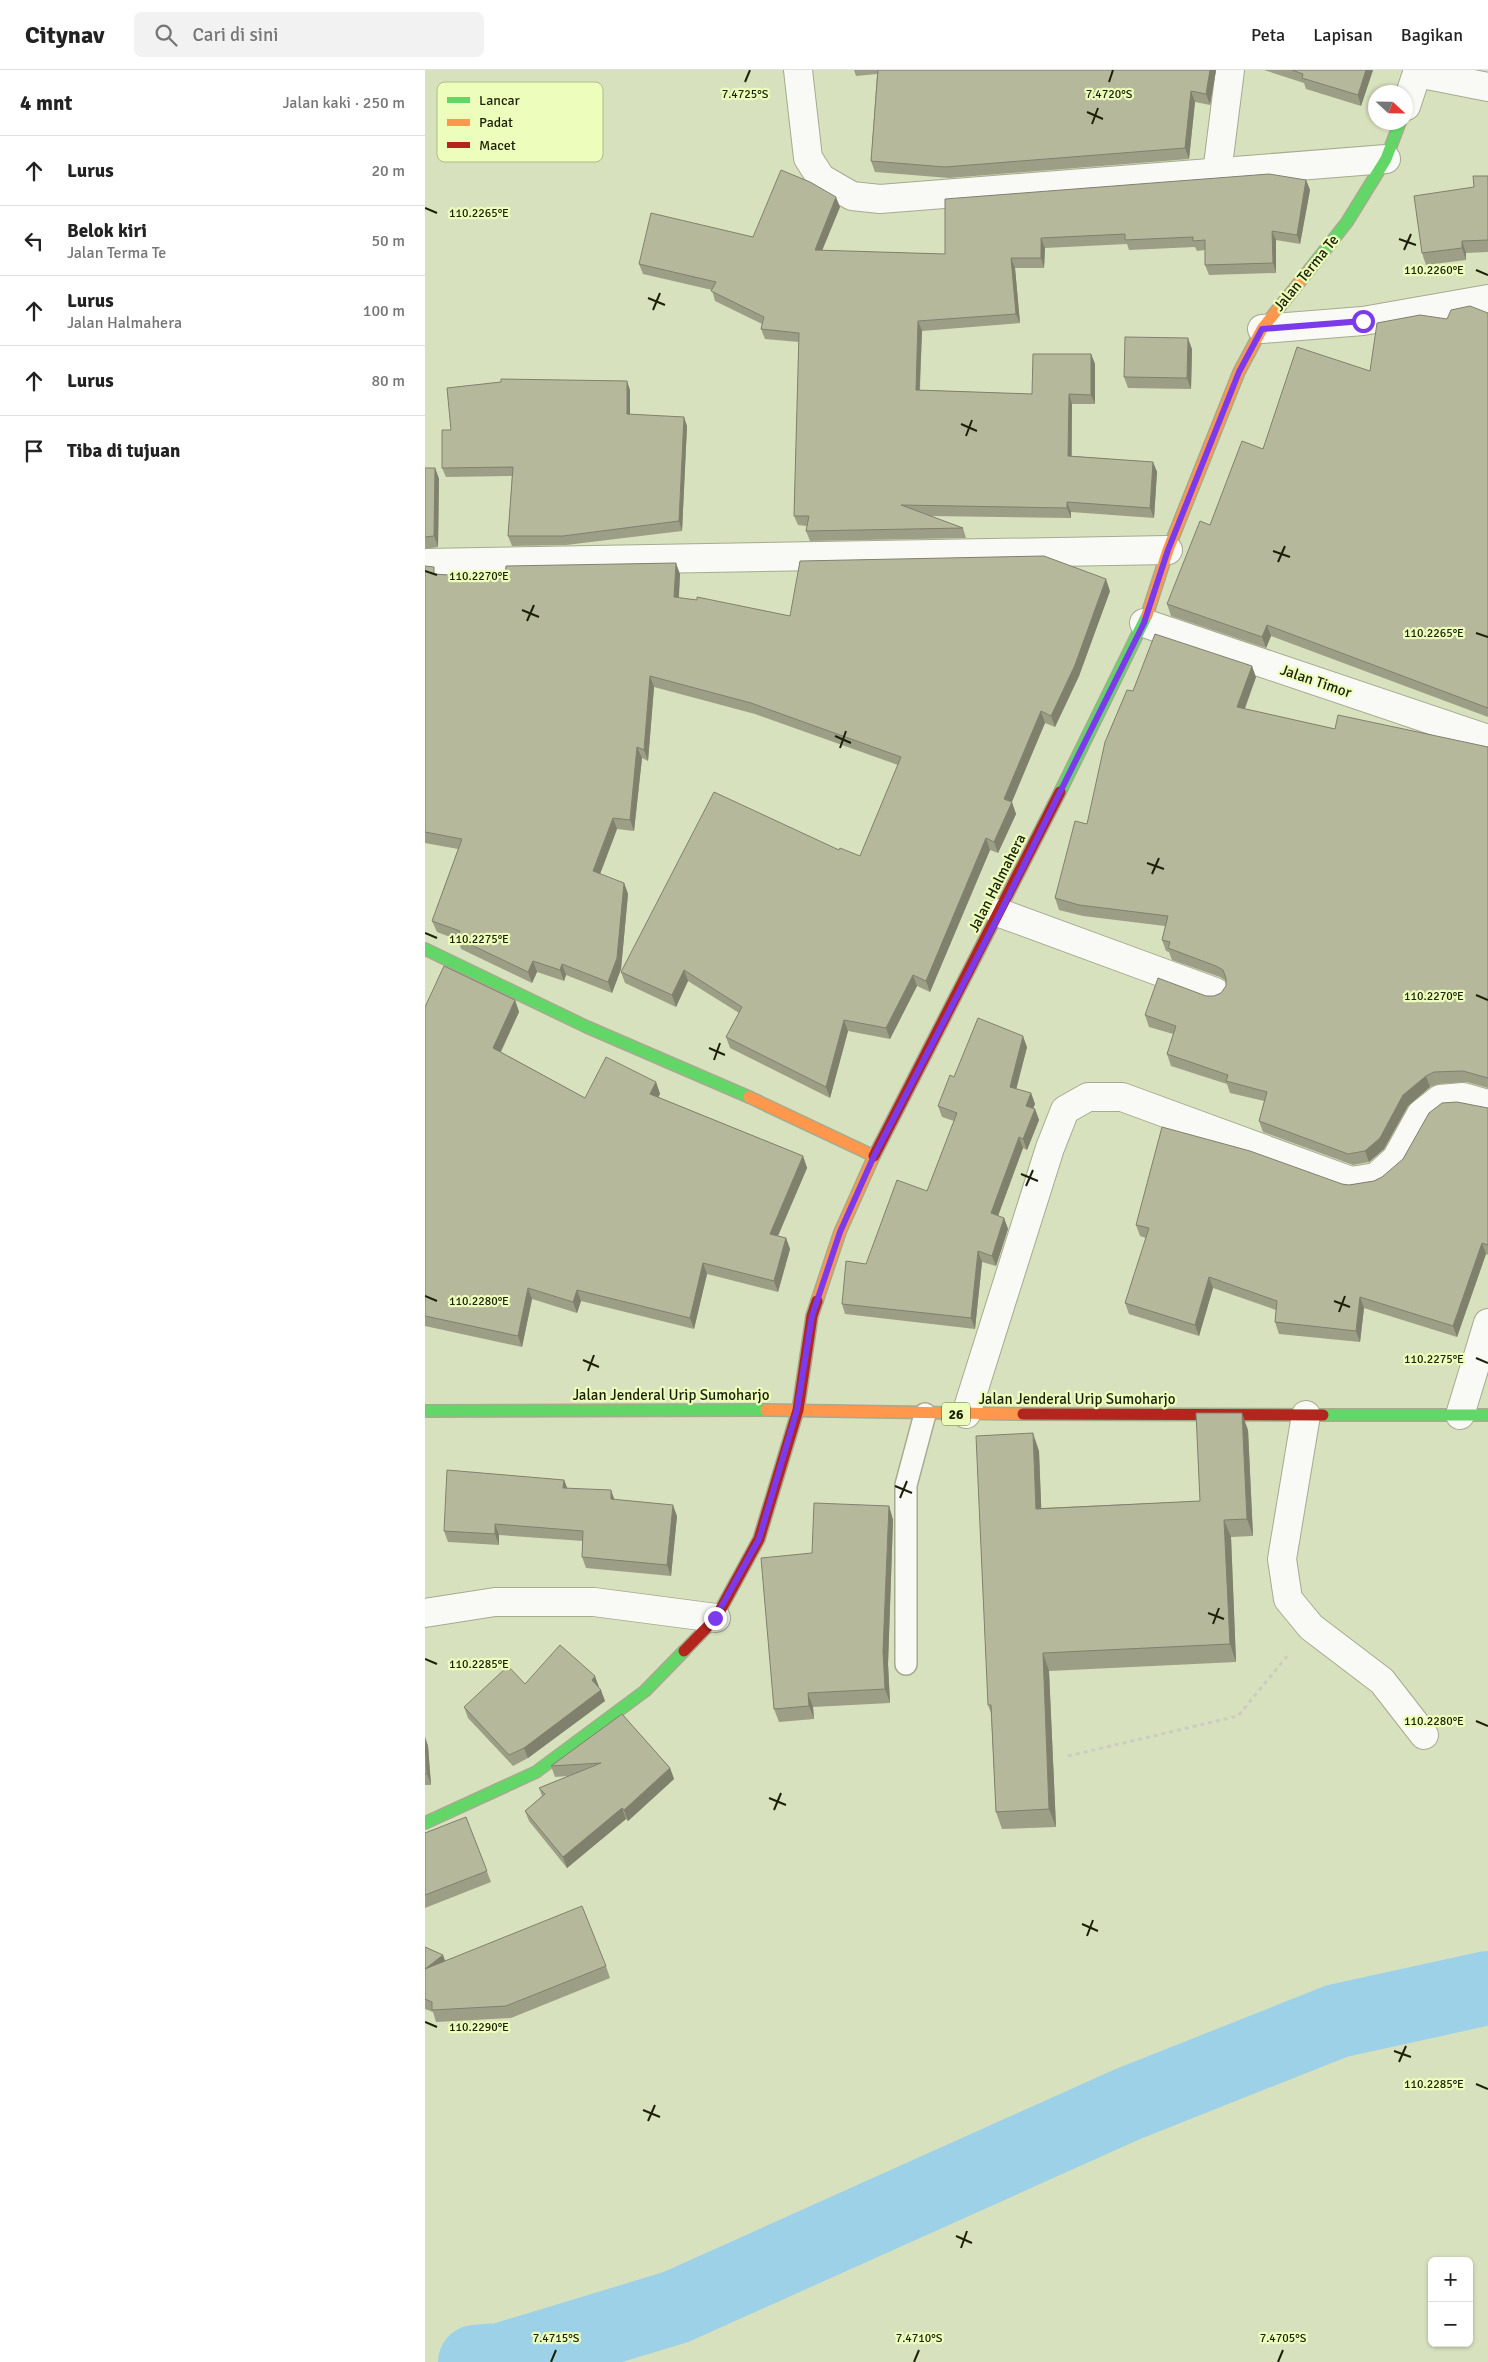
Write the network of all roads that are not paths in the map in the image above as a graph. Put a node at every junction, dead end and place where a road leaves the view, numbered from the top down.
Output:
1 (798, 70) edge
2 (1230, 70) edge
3 (1418, 72) edge
4 (1413, 85) edge
5 (1488, 87) edge
6 (1397, 130) edge
7 (1386, 160) junction
8 (1217, 172) junction
9 (1488, 299) edge
10 (1262, 329) junction
11 (1168, 550) junction
12 (425, 563) edge
13 (1144, 623) junction
14 (1488, 739) edge
15 (1000, 913) junction
16 (425, 949) edge
17 (1215, 992) dead end
18 (1488, 1104) edge
19 (874, 1156) junction
20 (1488, 1323) edge
21 (797, 1410) junction
22 (425, 1411) edge
23 (925, 1414) junction
24 (966, 1414) junction
25 (1306, 1415) junction
26 (1460, 1415) junction
27 (1488, 1416) edge
28 (425, 1613) edge
29 (715, 1618) junction
30 (906, 1664) dead end
31 (1424, 1735) dead end
32 (425, 1823) edge

1 - 8 street
2 - 8 street
3 - 4 street
3 - 5 street
6 - 7 main road, Jalan Terma Te
7 - 8 street
7 - 10 main road, Jalan Terma Te
9 - 10 street
10 - 11 main road, Jalan Terma Te
11 - 12 street
11 - 13 main road, Jalan Terma Te
13 - 14 street, Jalan Timor
13 - 15 main road, Jalan Halmahera
15 - 17 street
15 - 19 main road, Jalan Halmahera
16 - 19 main road
18 - 24 street
19 - 21 main road, Jalan Halmahera
20 - 26 street
21 - 22 main road, Jalan Jenderal Urip Sumoharjo / 26
21 - 23 main road, Jalan Jenderal Urip Sumoharjo / 26
21 - 29 main road, Jalan Halmahera
23 - 24 main road, Jalan Jenderal Urip Sumoharjo / 26
23 - 30 lane
24 - 25 main road, Jalan Jenderal Urip Sumoharjo / 26
25 - 26 main road, Jalan Jenderal Urip Sumoharjo / 26
25 - 31 street
26 - 27 main road, Jalan Jenderal Urip Sumoharjo / 26
28 - 29 street
29 - 32 main road, Jalan Halmahera

